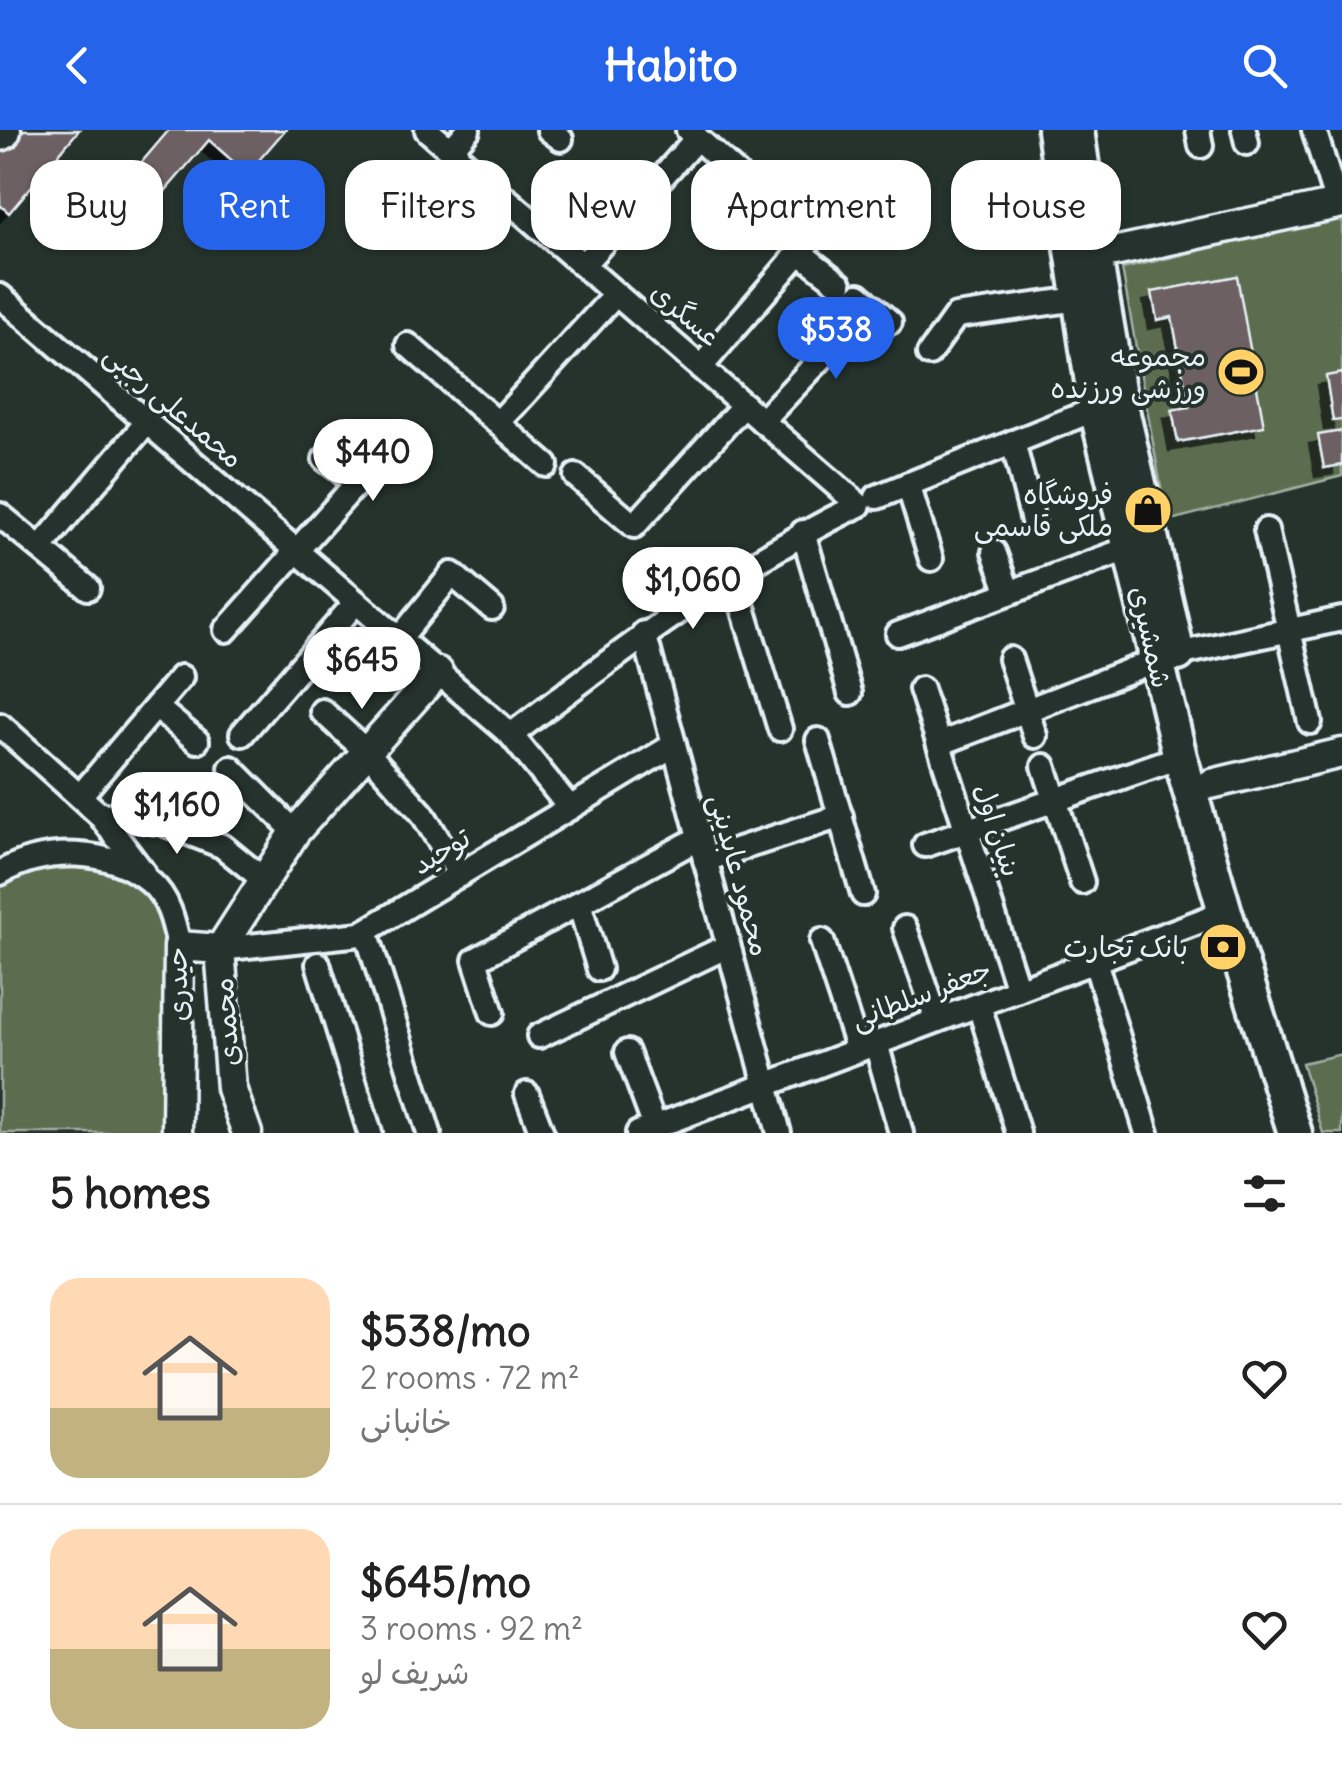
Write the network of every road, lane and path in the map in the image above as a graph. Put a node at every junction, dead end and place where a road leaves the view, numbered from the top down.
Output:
1 (427, 130) edge
2 (468, 130) edge
3 (1054, 130) edge
4 (1077, 130) edge
5 (1314, 130) edge
6 (692, 134) edge
7 (451, 150) junction
8 (721, 160) edge
9 (1340, 203) edge
10 (800, 250) edge
11 (813, 250) edge
12 (1084, 258) junction
13 (583, 265) junction
14 (616, 294) junction
15 (857, 295) junction
16 (0, 296) edge
17 (1090, 297) junction
18 (890, 322) dead end
19 (408, 345) dead end
20 (929, 354) dead end
21 (700, 367) junction
22 (1108, 405) junction
23 (753, 413) junction
24 (147, 422) junction
25 (498, 422) junction
26 (1013, 442) junction
27 (325, 459) dead end
28 (546, 465) dead end
29 (576, 476) dead end
30 (908, 484) junction
31 (868, 501) junction
32 (0, 514) edge
33 (1033, 522) dead end
34 (1266, 530) dead end
35 (803, 532) junction
36 (1142, 544) junction
37 (40, 548) junction
38 (295, 549) junction
39 (994, 552) dead end
40 (931, 558) dead end
41 (733, 575) junction
42 (88, 588) dead end
43 (1009, 593) junction
44 (356, 602) junction
45 (492, 608) dead end
46 (1342, 618) edge
47 (226, 630) dead end
48 (1289, 631) junction
49 (644, 633) junction
50 (898, 634) dead end
51 (399, 639) junction
52 (1168, 657) junction
53 (1010, 659) dead end
54 (438, 672) junction
55 (181, 677) dead end
56 (922, 688) dead end
57 (850, 693) dead end
58 (156, 707) junction
59 (1026, 710) junction
60 (322, 711) dead end
61 (1310, 722) dead end
62 (0, 724) edge
63 (780, 730) dead end
64 (242, 734) dead end
65 (512, 735) junction
66 (1035, 736) dead end
67 (818, 740) dead end
68 (197, 741) dead end
69 (939, 744) junction
70 (674, 746) junction
71 (367, 752) junction
72 (1342, 753) edge
73 (1191, 754) junction
74 (1044, 766) dead end
75 (231, 768) dead end
76 (1202, 787) junction
77 (80, 796) junction
78 (1055, 802) junction
79 (570, 808) junction
80 (98, 814) junction
81 (841, 816) junction
82 (966, 831) junction
83 (295, 832) junction
84 (926, 845) dead end
85 (702, 849) junction
86 (0, 872) edge
87 (460, 875) junction
88 (264, 880) junction
89 (151, 882) junction
90 (1082, 882) dead end
91 (864, 894) dead end
92 (579, 903) junction
93 (1234, 908) junction
94 (905, 928) dead end
95 (366, 931) junction
96 (822, 942) dead end
97 (180, 946) junction
98 (728, 946) junction
99 (220, 949) junction
100 (1095, 961) junction
101 (318, 964) dead end
102 (598, 969) dead end
103 (1018, 990) junction
104 (979, 1004) junction
105 (492, 1013) dead end
106 (936, 1020) junction
107 (539, 1036) dead end
108 (867, 1047) junction
109 (627, 1052) dead end
110 (766, 1085) junction
111 (527, 1094) dead end
112 (661, 1128) edge
113 (177, 1133) edge
114 (247, 1133) edge
115 (370, 1133) edge
116 (428, 1133) edge
117 (542, 1133) edge
118 (779, 1133) edge
119 (901, 1133) edge
120 (1018, 1133) edge
121 (1147, 1133) edge
122 (1295, 1133) edge
123 (1317, 1133) edge

1 - 7 street, عسگری
2 - 7 street
3 - 12 main road, شمشیری
4 - 12 main road, شمشیری
5 - 9 street
6 - 8 street
6 - 13 street
7 - 13 street, عسگری
9 - 12 street
10 - 21 street
11 - 15 street
12 - 17 main road, شمشیری
13 - 14 street, عسگری
14 - 21 street, عسگری
14 - 25 street
15 - 18 street
15 - 23 street
16 - 24 street, محمدعلی رجبی
17 - 20 street
17 - 22 main road, شمشیری
19 - 25 street
21 - 23 street, عسگری
22 - 26 street
22 - 36 main road, شمشیری
23 - 29 street
23 - 31 street, عسگری
24 - 37 street
24 - 38 street, محمدعلی رجبی
25 - 28 street
26 - 30 street
26 - 33 street
27 - 38 street
30 - 31 street
30 - 40 street
31 - 35 street
32 - 37 street
34 - 48 street
35 - 41 street
35 - 57 street
36 - 43 street
36 - 52 main road, شمشیری
37 - 42 street
38 - 44 street, محمدعلی رجبی
38 - 47 street
39 - 43 street
41 - 49 street
41 - 63 street
43 - 50 street
44 - 51 street, محمدعلی رجبی
44 - 64 street
45 - 51 street
46 - 48 street
48 - 52 street
48 - 61 street
49 - 65 street
49 - 70 street, محمود عابدینی
51 - 54 street, محمدعلی رجبی
52 - 59 street
52 - 73 main road, شمشیری
53 - 59 street
54 - 65 street, محمدعلی رجبی
54 - 71 street, محمدی
55 - 58 street
56 - 69 street, بنیان اول
58 - 68 street
58 - 77 street
59 - 66 street
59 - 69 street
60 - 71 street
62 - 77 street, حیدری
65 - 79 street, محمدعلی رجبی
67 - 81 street
69 - 82 street, بنیان اول
70 - 79 street, توحید
70 - 85 street, محمود عابدینی
71 - 83 street, محمدی
71 - 87 street
72 - 76 street
73 - 76 main road, شمشیری
73 - 78 street
74 - 78 street
75 - 83 street
76 - 93 main road, شمشیری
77 - 80 street, حیدری
78 - 82 street
78 - 90 street
79 - 87 street, توحید
80 - 88 street
80 - 89 street, حیدری
81 - 85 street
81 - 91 street
82 - 84 street
82 - 103 street, بنیان اول
83 - 88 street, محمدی
85 - 92 street
85 - 98 street, محمود عابدینی
86 - 89 street
87 - 95 street, توحید
88 - 99 street, محمدی
89 - 97 street, حیدری
92 - 102 street
92 - 105 street
93 - 100 street, جعفر سلطانی
93 - 122 main road, شمشیری
93 - 123 main road, شمشیری
94 - 106 street
95 - 99 street, توحید
95 - 116 street
96 - 108 street
97 - 99 street
97 - 113 street, حیدری
98 - 107 street
98 - 110 street, محمود عابدینی
99 - 114 street, محمدی
100 - 103 street, جعفر سلطانی
100 - 121 street
101 - 115 street
103 - 104 street, جعفر سلطانی
104 - 106 street, جعفر سلطانی
104 - 120 street
106 - 108 street, جعفر سلطانی
108 - 110 street, جعفر سلطانی
108 - 119 street
109 - 112 street
110 - 112 street, جعفر سلطانی
110 - 118 street, محمود عابدینی
111 - 117 street

